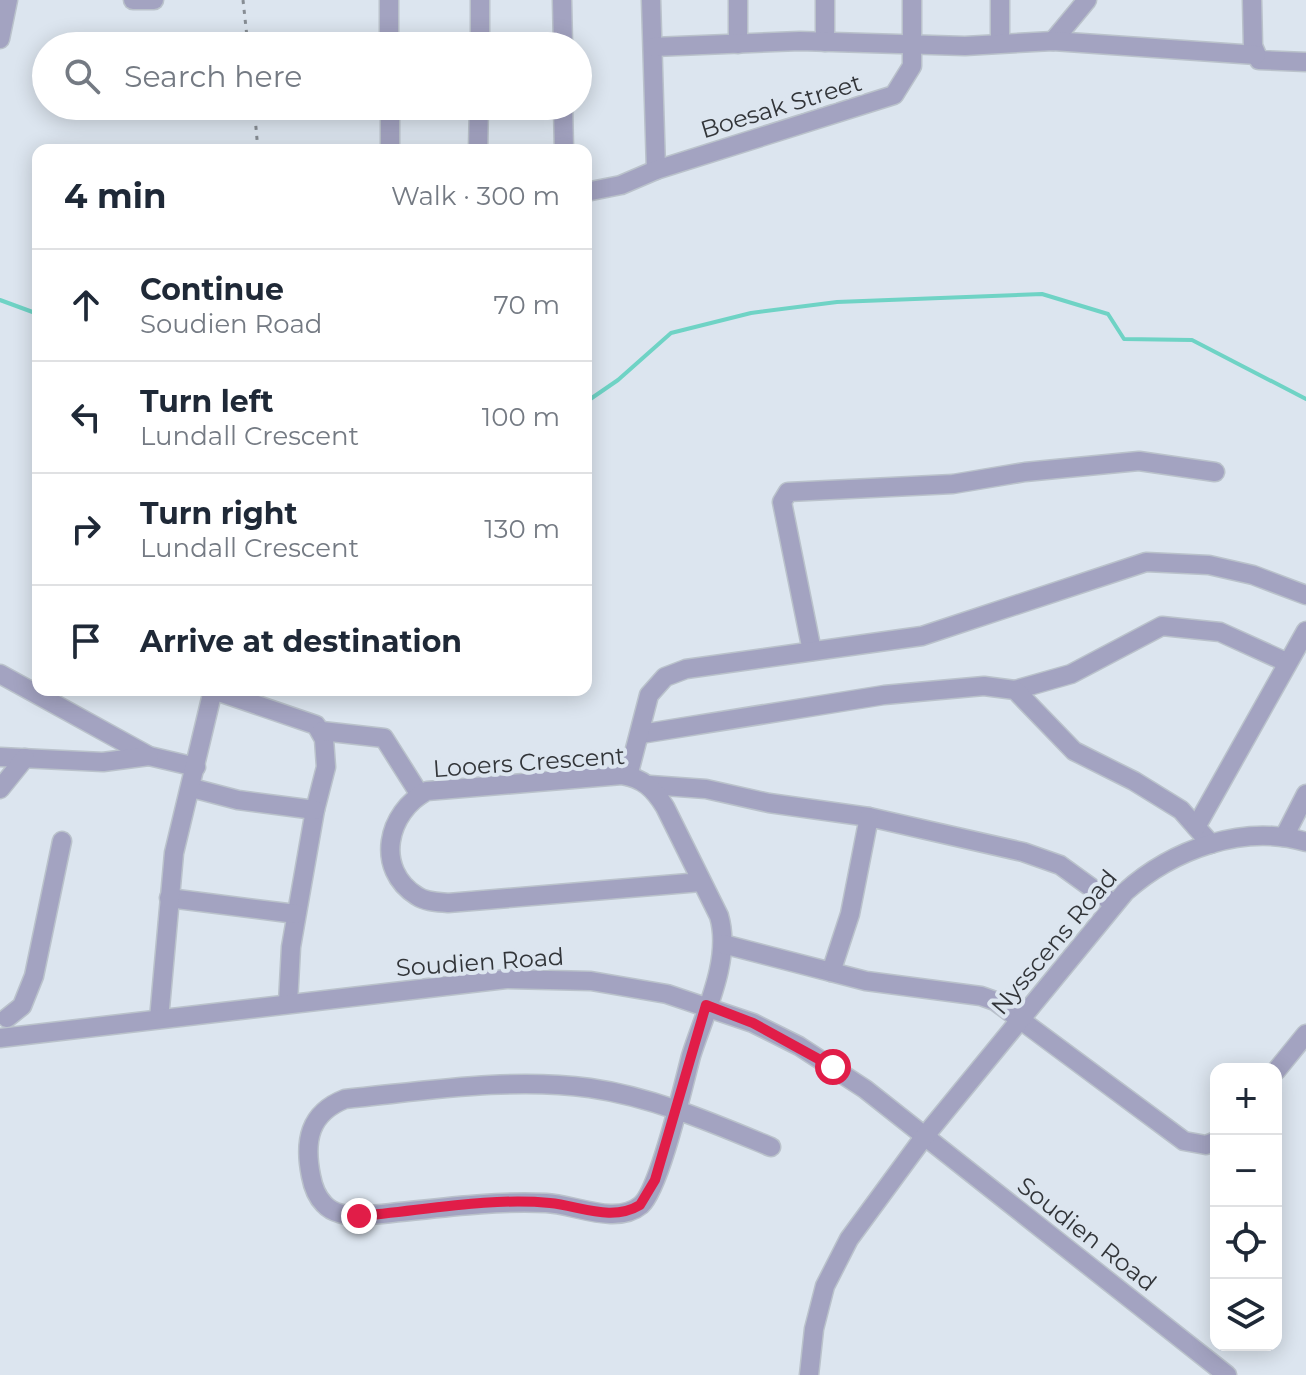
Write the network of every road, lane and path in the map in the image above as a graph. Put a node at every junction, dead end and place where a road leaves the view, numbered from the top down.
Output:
1 (8, 0) edge
2 (133, 0) edge
3 (154, 0) edge
4 (243, 0) edge
5 (389, 0) edge
6 (480, 0) edge
7 (562, 0) edge
8 (651, 0) edge
9 (738, 0) edge
10 (825, 0) edge
11 (912, 0) edge
12 (1000, 0) edge
13 (1087, 0) edge
14 (1252, 0) edge
15 (246, 32) edge
16 (389, 32) edge
17 (480, 32) edge
18 (563, 32) edge
19 (0, 39) edge
20 (1053, 41) junction
21 (825, 42) junction
22 (1000, 43) junction
23 (738, 44) junction
24 (913, 45) junction
25 (653, 47) junction
26 (1256, 55) junction
27 (1306, 62) edge
28 (255, 120) edge
29 (390, 120) edge
30 (479, 120) edge
31 (563, 120) edge
32 (257, 144) edge
33 (390, 144) edge
34 (478, 144) edge
35 (564, 144) edge
36 (656, 170) junction
37 (592, 191) edge
38 (1215, 472) dead end
39 (1306, 595) edge
40 (1306, 631) edge
41 (812, 651) junction
42 (1286, 662) junction
43 (0, 674) edge
44 (1015, 690) junction
45 (32, 692) edge
46 (40, 696) edge
47 (212, 696) edge
48 (231, 696) edge
49 (322, 731) junction
50 (641, 734) junction
51 (149, 756) junction
52 (0, 757) edge
53 (25, 758) junction
54 (196, 767) junction
55 (628, 776) junction
56 (650, 785) junction
57 (192, 788) junction
58 (0, 789) edge
59 (1306, 794) edge
60 (420, 795) junction
61 (315, 810) junction
62 (869, 817) junction
63 (1196, 827) junction
64 (1284, 837) junction
65 (62, 841) dead end
66 (1306, 842) edge
67 (1211, 844) junction
68 (701, 882) junction
69 (169, 898) junction
70 (1114, 904) junction
71 (296, 914) junction
72 (723, 944) junction
73 (831, 972) junction
74 (288, 1003) junction
75 (706, 1005) junction
76 (4, 1017) edge
77 (1021, 1017) junction
78 (159, 1019) junction
79 (1306, 1034) edge
80 (7, 1037) edge
81 (1282, 1064) edge
82 (676, 1110) junction
83 (924, 1137) junction
84 (1210, 1143) edge
85 (771, 1147) dead end
86 (809, 1375) edge
87 (1227, 1375) edge

1 - 19 street
2 - 3 street
4 - 15 path
5 - 16 street
6 - 17 street
7 - 18 street
8 - 25 street
9 - 23 street
10 - 21 street
11 - 24 street, Boesak Street
12 - 22 street
13 - 20 street
14 - 26 street
20 - 22 street
20 - 26 street
21 - 23 street
21 - 24 street
22 - 24 street
23 - 25 street
24 - 36 street, Boesak Street
25 - 36 street
26 - 27 street
28 - 32 path
29 - 33 street
30 - 34 street
31 - 35 street
36 - 37 street, Boesak Street
38 - 41 street
39 - 41 street
40 - 42 street
41 - 50 street
42 - 44 street
42 - 63 street
43 - 45 street
44 - 50 street
44 - 63 street
46 - 51 street
47 - 54 street
48 - 49 street
49 - 60 street
49 - 61 street
50 - 55 street
51 - 53 street
51 - 54 street
52 - 53 street
53 - 58 street
54 - 57 street
55 - 56 street, Looers Crescent
55 - 60 street, Looers Crescent
56 - 62 street
56 - 68 street, Looers Crescent
57 - 61 street
57 - 69 street
59 - 64 street
60 - 68 street, Looers Crescent
61 - 71 street
62 - 70 street
62 - 73 street
63 - 67 street
64 - 66 street, Nysscens Road
64 - 67 street, Nysscens Road
65 - 76 street
67 - 70 street, Nysscens Road
68 - 72 street, Looers Crescent
69 - 71 street
69 - 78 street
70 - 77 street, Nysscens Road
71 - 74 street
72 - 73 street
72 - 75 street, Looers Crescent
73 - 77 street
74 - 75 street, Soudien Road
74 - 78 street, Soudien Road
75 - 82 street, Looers Crescent
75 - 83 street, Soudien Road
76 - 80 street
77 - 83 street, Nysscens Road
77 - 84 street
78 - 80 street, Soudien Road
79 - 81 street
82 - 82 street, Looers Crescent
82 - 85 street
83 - 86 street, Nysscens Road
83 - 87 street, Soudien Road

